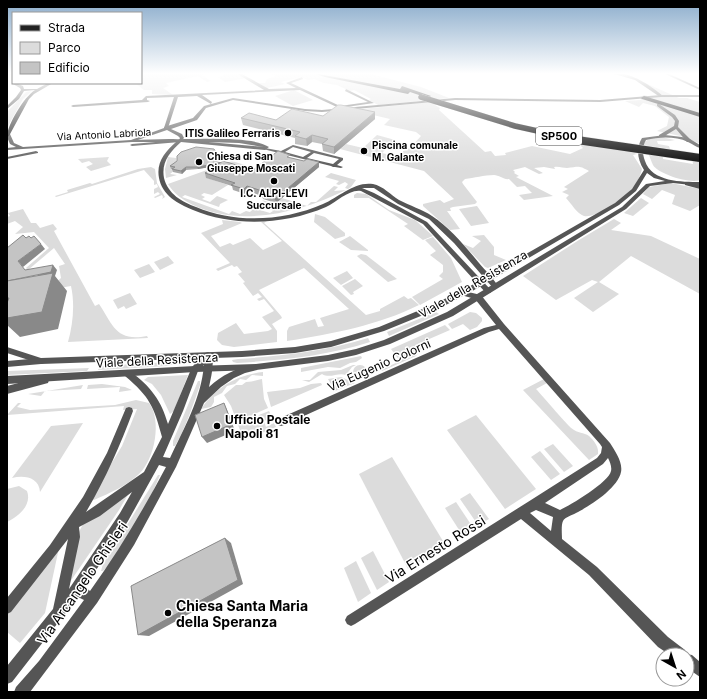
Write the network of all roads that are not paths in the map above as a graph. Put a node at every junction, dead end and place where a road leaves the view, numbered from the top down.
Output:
1 (23, 106) edge
2 (73, 106) dead end
3 (78, 106) edge
4 (173, 106) edge
5 (210, 106) edge
6 (276, 106) edge
7 (335, 106) edge
8 (350, 106) edge
9 (382, 106) edge
10 (448, 106) edge
11 (458, 106) edge
12 (659, 106) edge
13 (669, 106) edge
14 (700, 115) edge
15 (676, 127) junction
16 (166, 128) junction
17 (8, 135) edge
18 (661, 136) junction
19 (132, 141) junction
20 (180, 141) junction
21 (689, 141) junction
22 (193, 142) junction
23 (165, 143) junction
24 (700, 147) edge
25 (28, 148) junction
26 (172, 148) junction
27 (7, 149) edge
28 (265, 149) junction
29 (40, 151) junction
30 (314, 151) junction
31 (282, 152) junction
32 (7, 153) edge
33 (700, 155) edge
34 (7, 158) edge
35 (304, 158) junction
36 (700, 158) edge
37 (333, 166) junction
38 (341, 167) dead end
39 (646, 170) junction
40 (671, 182) junction
41 (700, 186) edge
42 (357, 188) junction
43 (488, 278) junction
44 (481, 283) junction
45 (495, 286) junction
46 (488, 291) junction
47 (464, 293) junction
48 (478, 297) junction
49 (498, 323) junction
50 (7, 350) edge
51 (208, 355) junction
52 (41, 361) junction
53 (7, 364) edge
54 (256, 367) junction
55 (195, 369) junction
56 (208, 369) junction
57 (128, 374) junction
58 (52, 378) junction
59 (7, 380) edge
60 (7, 390) edge
61 (201, 400) junction
62 (129, 411) dead end
63 (281, 422) dead end
64 (167, 437) junction
65 (607, 446) junction
66 (157, 460) junction
67 (173, 464) junction
68 (150, 474) junction
69 (535, 504) junction
70 (522, 513) junction
71 (560, 515) junction
72 (72, 524) junction
73 (556, 542) junction
74 (78, 589) junction
75 (93, 599) junction
76 (7, 608) edge
77 (59, 613) junction
78 (352, 620) dead end
79 (670, 647) edge
80 (7, 677) edge
81 (21, 692) edge

1 - 17 main road
2 - 3 street
4 - 16 street
5 - 16 street
6 - 9 street
7 - 8 street
10 - 36 highway, SP500, bridge
11 - 33 highway, SP500, bridge
12 - 15 street
13 - 14 highway
15 - 18 street
15 - 21 street
16 - 19 street
16 - 20 street
17 - 25 street, Via Antonio Labriola
18 - 21 street
18 - 39 street
19 - 20 street, Via Antonio Labriola
19 - 25 street, Via Antonio Labriola
20 - 22 street, Via Antonio Labriola
20 - 23 street, Via Antonio Labriola
20 - 26 street
20 - 28 street, Via Antonio Labriola
21 - 24 street
22 - 26 street
22 - 28 street, Via Antonio Labriola
23 - 26 street
23 - 29 street, Via Antonio Labriola
25 - 27 street, Via Antonio Labriola
26 - 42 street
28 - 31 street, Via Antonio Labriola
29 - 32 street, Via Antonio Labriola
29 - 34 street, Via Antonio Labriola
30 - 31 street, Via Antonio Labriola
30 - 35 street
30 - 37 street, Via Antonio Labriola
31 - 35 street
35 - 37 street
37 - 38 street
39 - 40 street, Viale della Resistenza
39 - 43 street, Viale della Resistenza
40 - 41 street, Viale della Resistenza
40 - 45 street, Viale della Resistenza
42 - 43 street
42 - 44 street
43 - 44 street, Viale della Resistenza
43 - 45 street
44 - 46 street
44 - 47 street, Viale della Resistenza
44 - 48 street
45 - 46 street, Viale della Resistenza
46 - 48 street, Viale della Resistenza
47 - 48 street
47 - 51 street, Viale della Resistenza
48 - 49 street
48 - 54 street, Viale della Resistenza
49 - 63 street, Via Eugenio Colorni
49 - 65 street
50 - 52 street, Viale della Resistenza
51 - 52 street, Viale della Resistenza
51 - 55 street, Via Arcangelo Ghisleri
51 - 56 street, Via Arcangelo Ghisleri
52 - 53 street, Viale della Resistenza
54 - 56 street, Viale della Resistenza
54 - 61 street, Via Arcangelo Ghisleri
55 - 56 street, Viale della Resistenza
55 - 57 street, Viale della Resistenza
55 - 64 street, Via Arcangelo Ghisleri
56 - 61 street, Via Arcangelo Ghisleri
57 - 58 street, Viale della Resistenza
57 - 64 street
58 - 59 street, Viale della Resistenza
58 - 60 street, Viale della Resistenza
61 - 67 street, Via Arcangelo Ghisleri
62 - 72 street
64 - 66 street, Via Arcangelo Ghisleri
65 - 69 street, Via Ernesto Rossi
65 - 71 street
66 - 67 street
66 - 68 street, Via Arcangelo Ghisleri
67 - 75 street, Via Arcangelo Ghisleri
68 - 72 street, Via Arcangelo Ghisleri
68 - 74 street, Via Arcangelo Ghisleri
69 - 70 street, Via Ernesto Rossi
69 - 71 street
70 - 73 street
70 - 78 street, Via Ernesto Rossi
71 - 73 street
72 - 76 street
72 - 77 street, Via Arcangelo Ghisleri
73 - 79 street
74 - 75 street
74 - 77 street, Via Arcangelo Ghisleri
75 - 81 street, Via Arcangelo Ghisleri
77 - 80 street, Via Arcangelo Ghisleri

